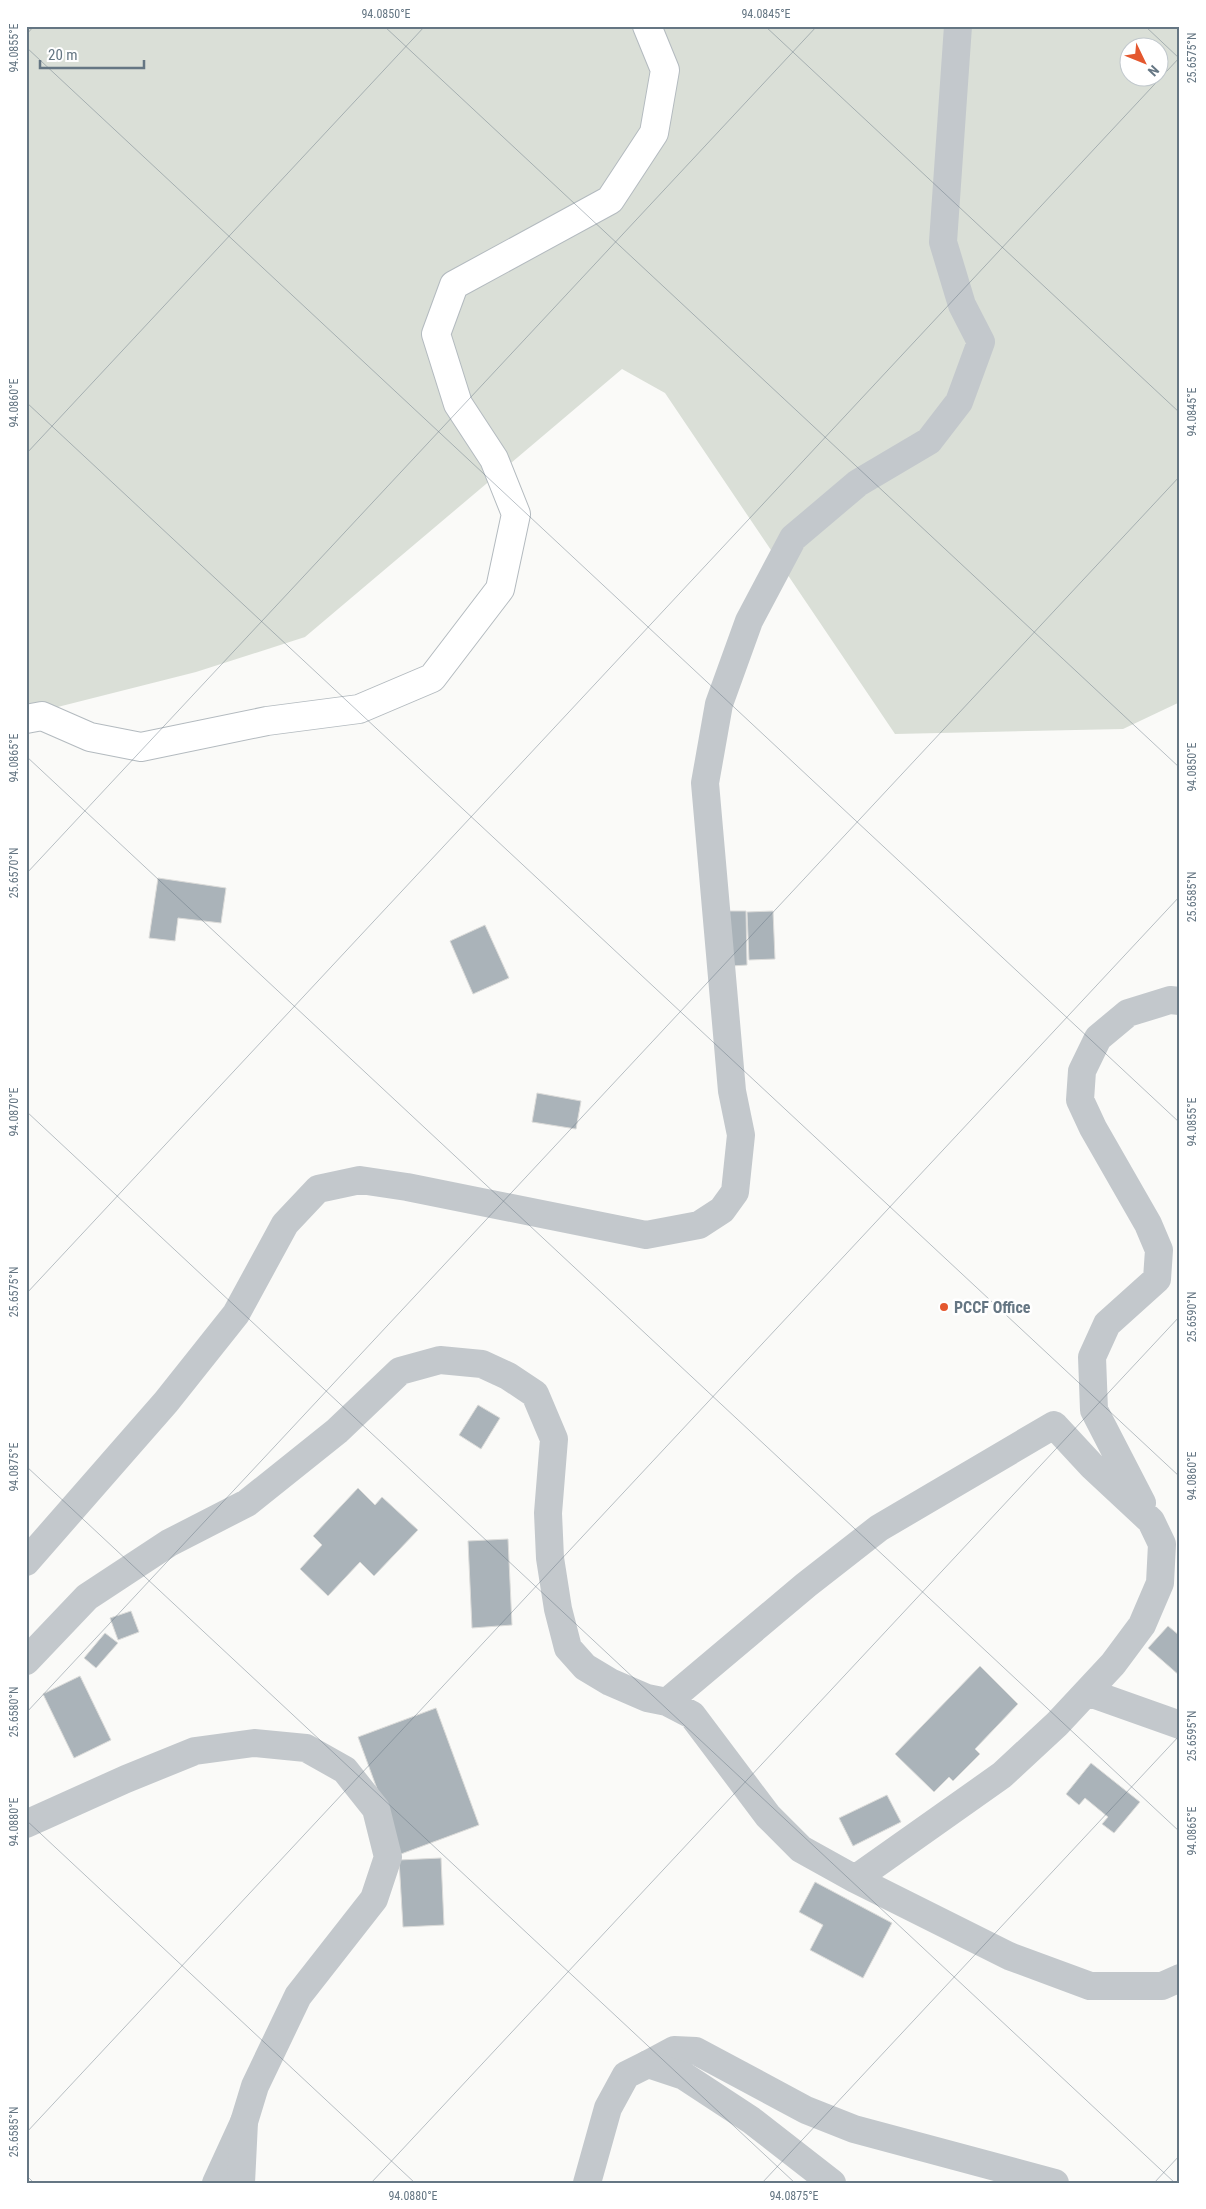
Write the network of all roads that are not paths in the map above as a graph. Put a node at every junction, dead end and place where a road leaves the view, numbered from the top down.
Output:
1 (647, 26) edge
2 (958, 26) edge
3 (26, 719) edge
4 (1180, 1001) edge
5 (1164, 1532) edge
6 (26, 1562) edge
7 (26, 1661) edge
8 (1087, 1692) junction
9 (667, 1702) junction
10 (1180, 1725) edge
11 (26, 1824) edge
12 (855, 1879) junction
13 (1180, 1978) edge
14 (648, 2064) junction
15 (244, 2122) junction
16 (216, 2183) edge
17 (242, 2183) edge
18 (587, 2183) edge
19 (832, 2183) edge
20 (1055, 2183) edge

1 - 3 main road
2 - 6 street
4 - 5 street
5 - 8 street
5 - 9 street
7 - 9 street
8 - 10 street
8 - 12 street
9 - 12 street
11 - 15 street
12 - 13 street
14 - 18 street
14 - 19 street
14 - 20 street
15 - 16 street
15 - 17 street

